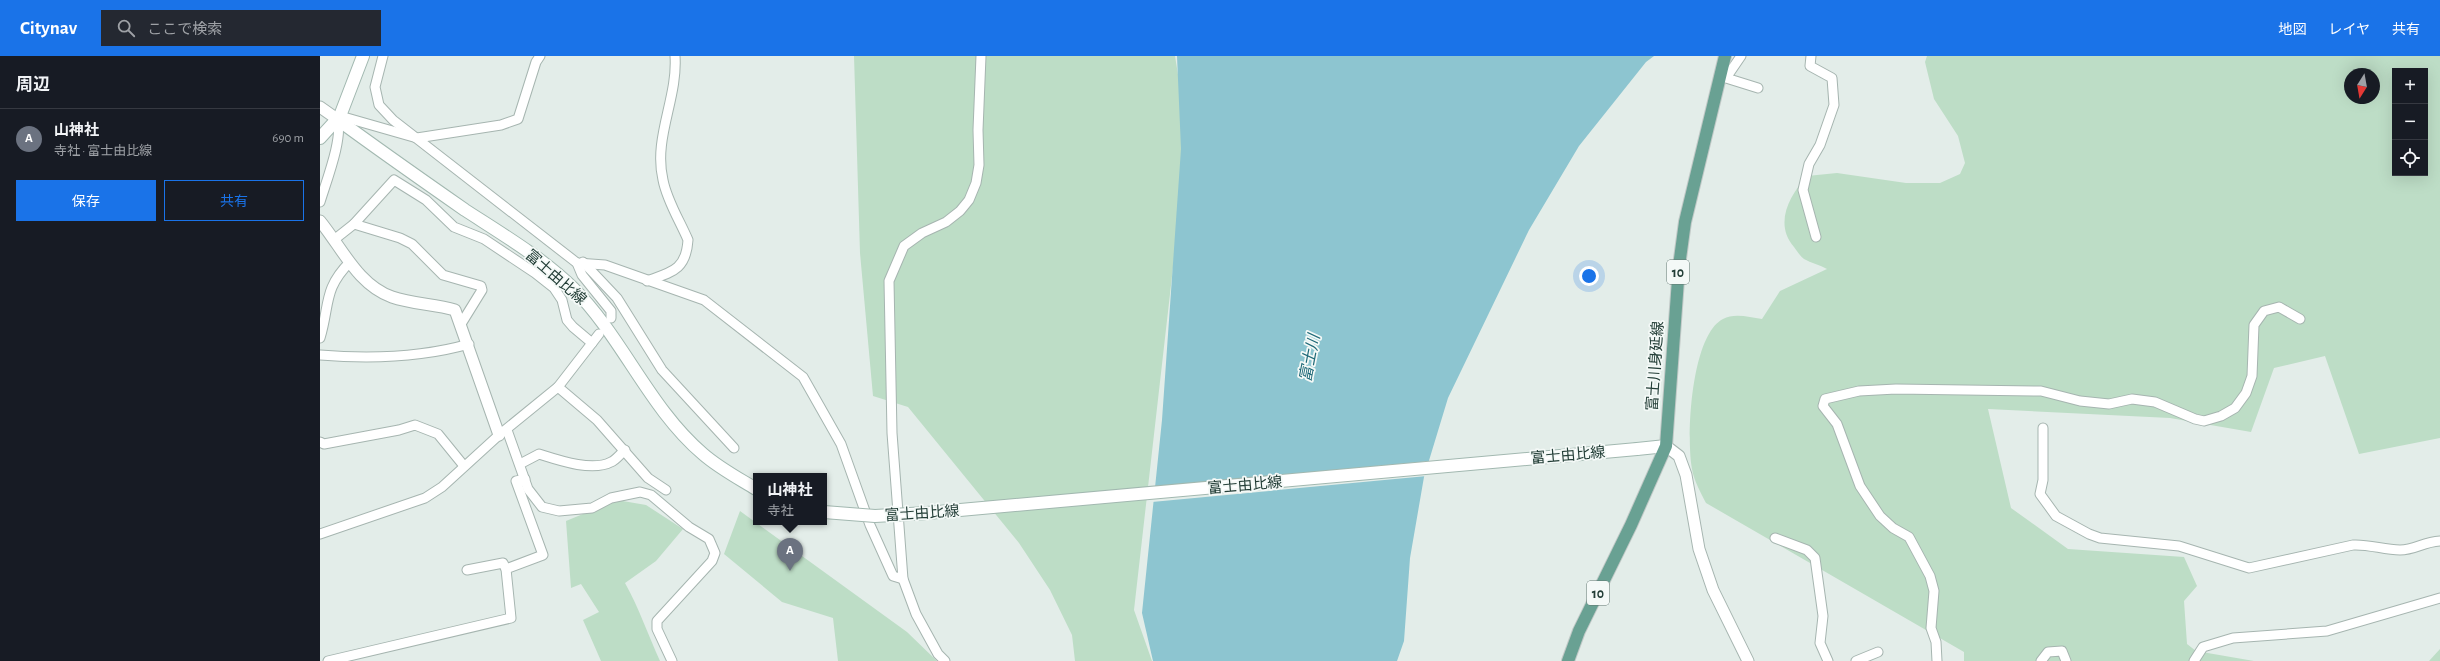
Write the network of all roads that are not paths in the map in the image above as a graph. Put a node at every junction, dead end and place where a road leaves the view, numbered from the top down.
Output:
1 (363, 56) edge
2 (384, 56) edge
3 (540, 56) edge
4 (675, 56) edge
5 (981, 56) edge
6 (1725, 56) edge
7 (1741, 56) edge
8 (1811, 56) edge
9 (1758, 88) dead end
10 (320, 107) edge
11 (338, 117) junction
12 (320, 138) edge
13 (417, 138) junction
14 (320, 202) edge
15 (320, 221) edge
16 (354, 224) junction
17 (1816, 237) dead end
18 (335, 239) junction
19 (350, 262) junction
20 (580, 262) junction
21 (647, 281) junction
22 (324, 295) edge
23 (611, 318) dead end
24 (2300, 319) dead end
25 (461, 324) junction
26 (599, 334) dead end
27 (320, 338) edge
28 (592, 343) junction
29 (469, 344) junction
30 (320, 355) edge
31 (558, 387) junction
32 (2043, 428) dead end
33 (503, 432) junction
34 (320, 442) edge
35 (1666, 446) junction
36 (734, 448) dead end
37 (625, 450) junction
38 (520, 464) junction
39 (464, 466) junction
40 (525, 479) junction
41 (753, 487) edge
42 (666, 490) dead end
43 (827, 512) edge
44 (320, 534) edge
45 (1775, 538) dead end
46 (2440, 541) edge
47 (506, 569) junction
48 (467, 570) dead end
49 (903, 578) junction
50 (2440, 598) edge
51 (1878, 652) dead end
52 (328, 661) edge
53 (672, 661) edge
54 (945, 661) edge
55 (1568, 661) edge
56 (1748, 661) edge
57 (1828, 661) edge
58 (1858, 661) edge
59 (1937, 661) edge
60 (2042, 661) edge
61 (2066, 661) edge
62 (2194, 661) edge

1 - 11 main road
2 - 13 street
3 - 13 street
4 - 21 street
5 - 49 street
6 - 35 main road, 富士川身延線 / 10
7 - 9 street
8 - 17 street
10 - 11 street
11 - 12 main road
11 - 13 street
11 - 14 street
11 - 41 main road, 富士由比線
13 - 20 street
15 - 18 street
16 - 18 street
16 - 25 street
16 - 28 street
18 - 19 street
19 - 22 street
19 - 25 street
20 - 21 street
20 - 23 street
20 - 36 street
21 - 49 street
22 - 27 street
24 - 59 street
25 - 29 street
26 - 28 street
28 - 31 street
29 - 30 street
29 - 33 street
31 - 33 street
31 - 37 street
32 - 46 street
33 - 38 street
33 - 39 street
34 - 39 street
35 - 43 main road, 富士由比線, bridge
35 - 55 main road, 富士川身延線 / 10
35 - 56 street
37 - 38 street
37 - 42 street
38 - 40 street
39 - 44 street
40 - 47 street
40 - 53 street
45 - 57 street
47 - 48 street
47 - 52 street
49 - 54 street
50 - 62 street
51 - 58 street
60 - 61 street

